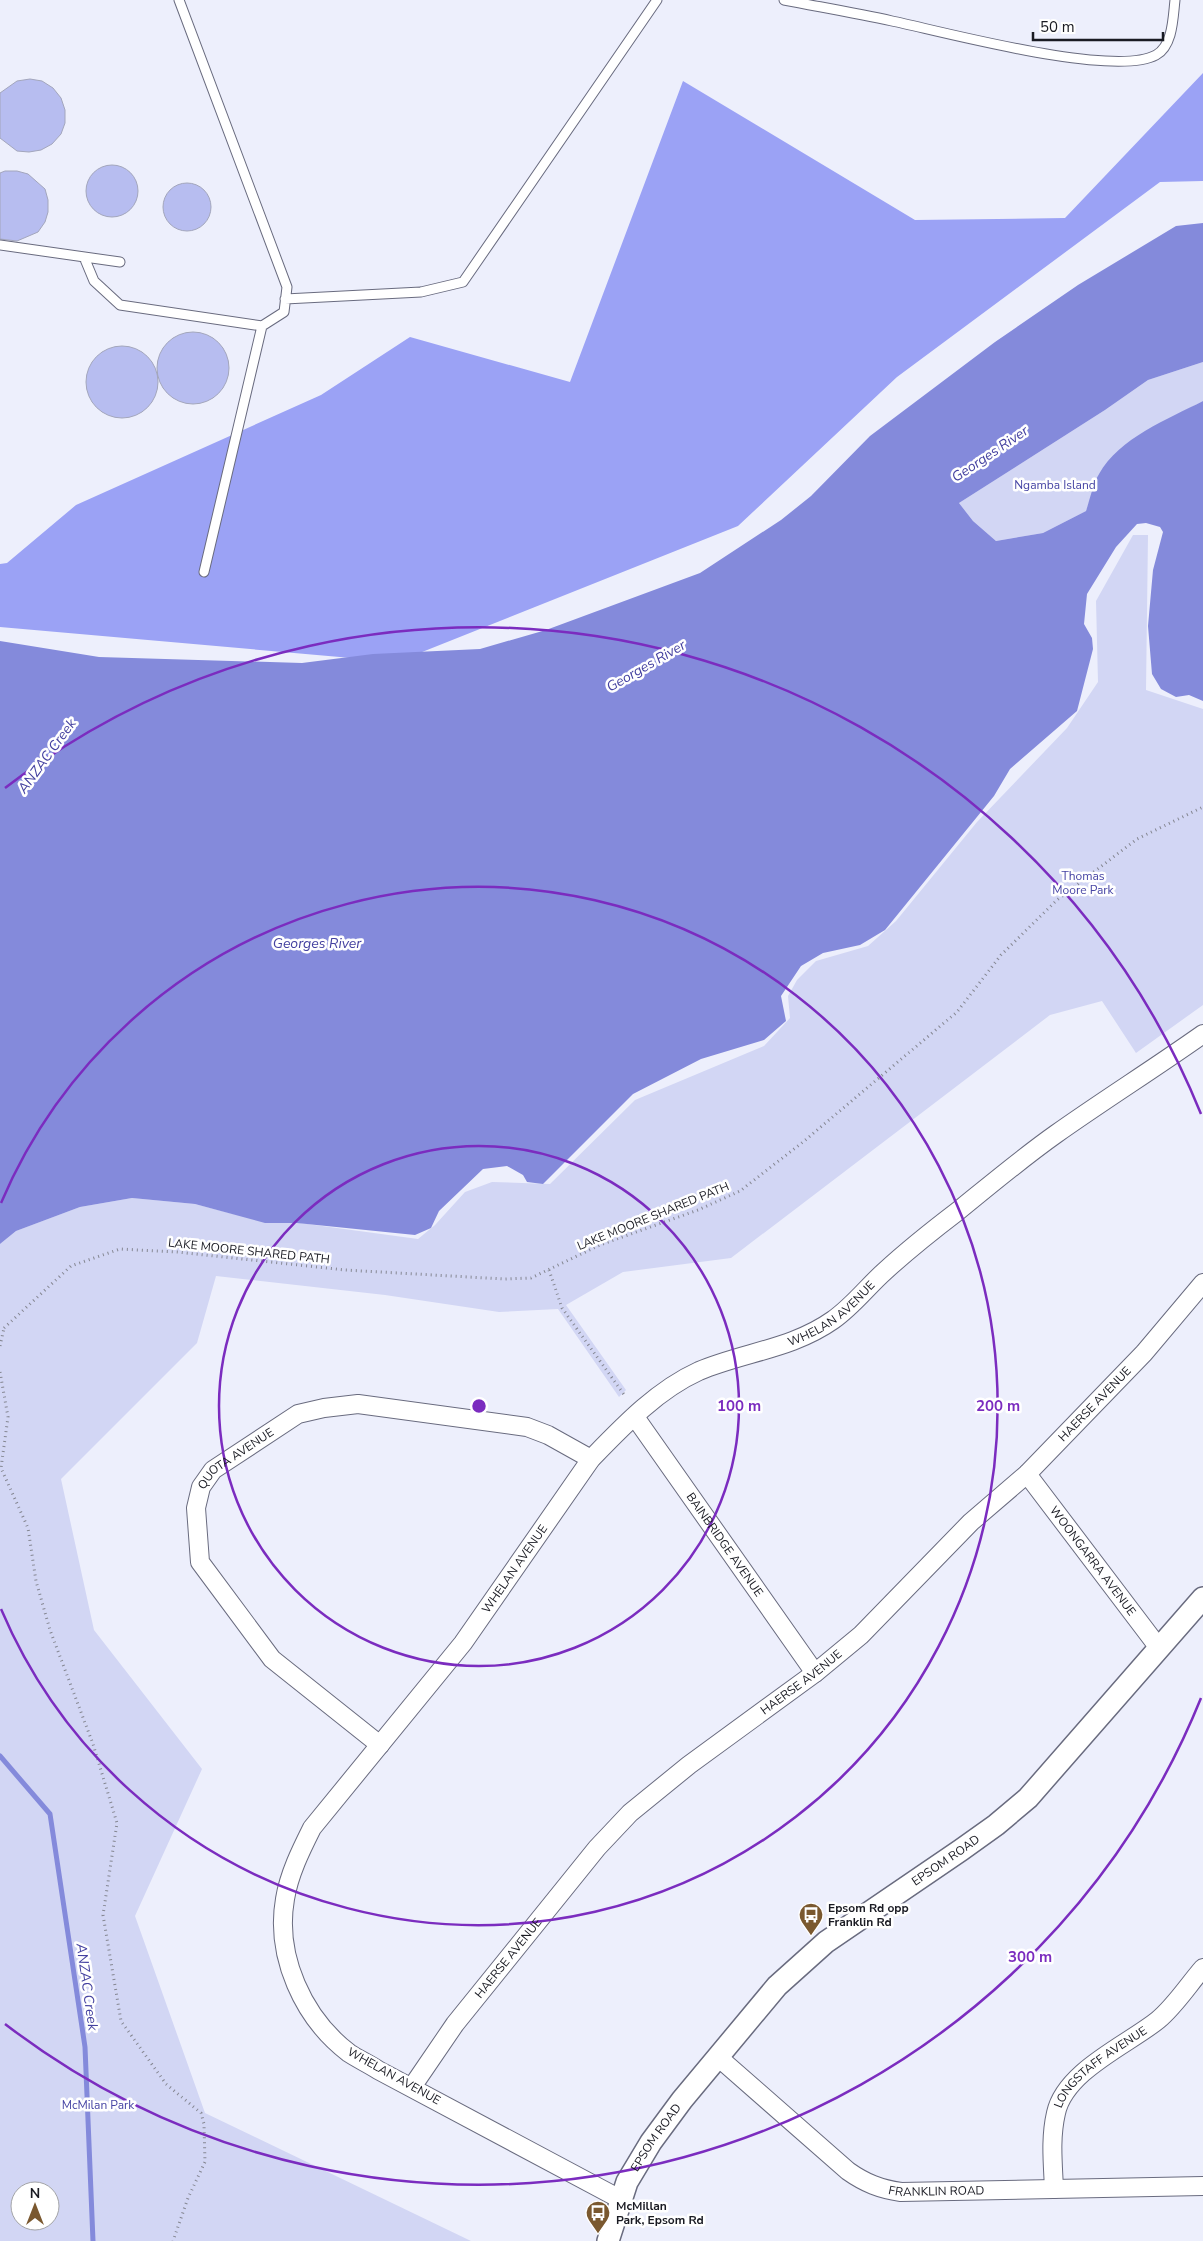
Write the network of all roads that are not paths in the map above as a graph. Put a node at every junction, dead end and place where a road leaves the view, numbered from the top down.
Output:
1 (179, 0) edge
2 (657, 0) edge
3 (784, 0) edge
4 (1175, 0) edge
5 (0, 245) edge
6 (84, 257) junction
7 (120, 262) dead end
8 (286, 299) junction
9 (262, 326) junction
10 (204, 572) dead end
11 (1203, 1034) edge
12 (1203, 1283) edge
13 (635, 1417) junction
14 (591, 1459) junction
15 (1027, 1474) junction
16 (1203, 1598) edge
17 (1158, 1648) junction
18 (815, 1673) junction
19 (380, 1745) junction
20 (1203, 1968) edge
21 (718, 2056) junction
22 (412, 2087) junction
23 (1203, 2186) edge
24 (1054, 2189) junction
25 (620, 2199) junction
26 (608, 2241) edge

1 - 8 lane
2 - 8 lane
3 - 4 lane
5 - 6 lane
6 - 7 lane
6 - 9 lane
8 - 9 lane
9 - 10 lane
11 - 13 street, WHELAN AVENUE
12 - 15 street, HAERSE AVENUE
13 - 14 street, WHELAN AVENUE
13 - 18 street, BAINBRIDGE AVENUE
14 - 19 street, WHELAN AVENUE
14 - 19 street, QUOTA AVENUE
15 - 17 street, WOONGARRA AVENUE
15 - 18 street, HAERSE AVENUE
16 - 17 street, EPSOM ROAD
17 - 21 street, EPSOM ROAD
18 - 22 street, HAERSE AVENUE
19 - 22 street, WHELAN AVENUE
20 - 24 street, LONGSTAFF AVENUE
21 - 24 street, FRANKLIN ROAD
21 - 25 street, EPSOM ROAD
22 - 25 street, WHELAN AVENUE
23 - 24 street, FRANKLIN ROAD
25 - 26 street, EPSOM ROAD

